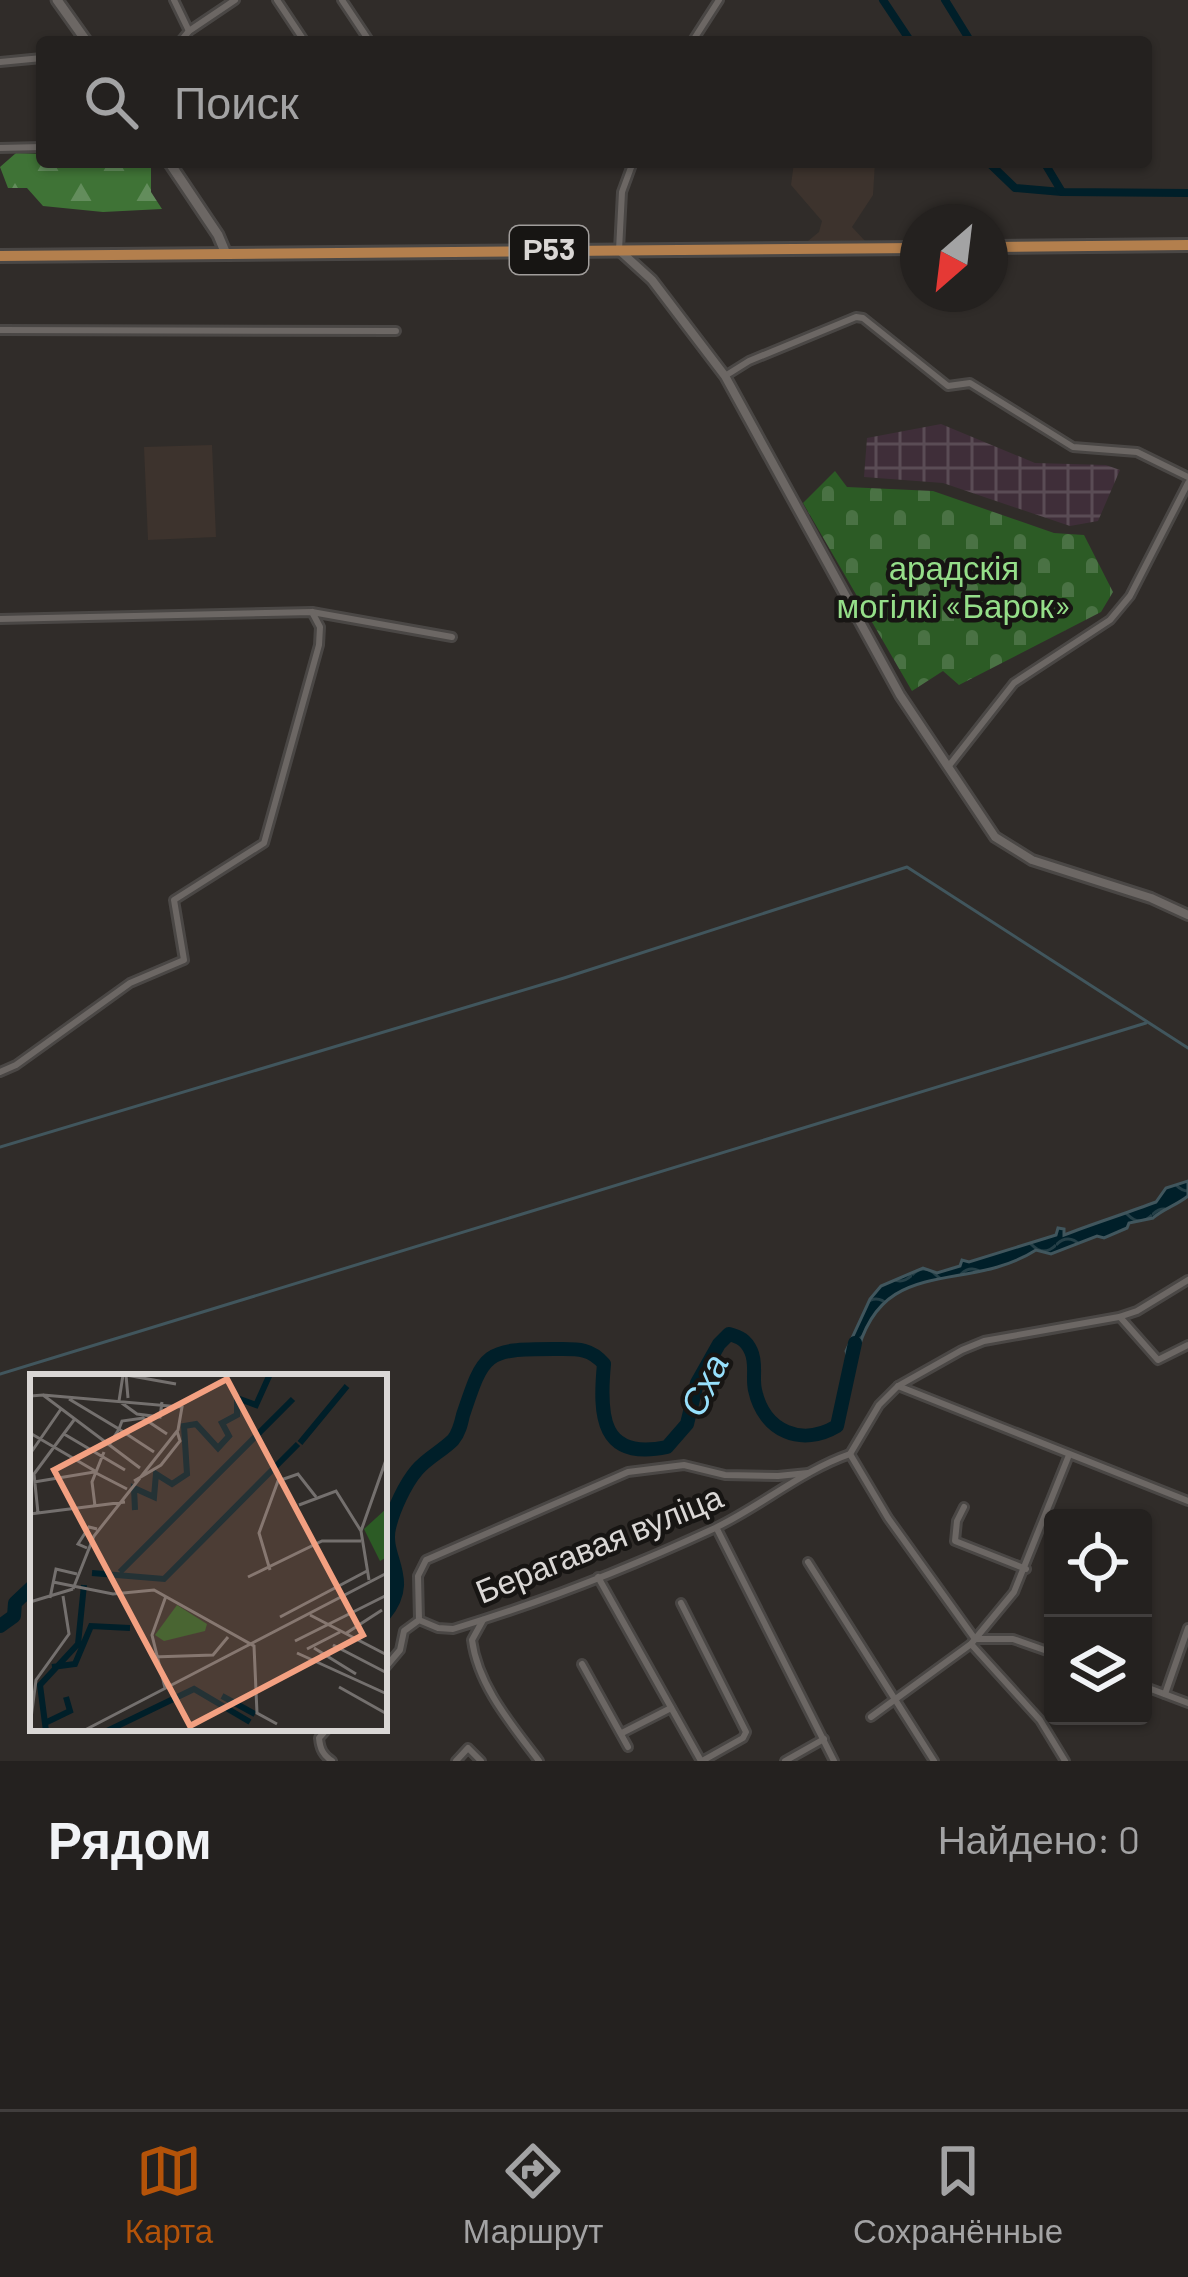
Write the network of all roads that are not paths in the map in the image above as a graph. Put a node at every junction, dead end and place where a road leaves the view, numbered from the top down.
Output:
1 (57, 0) edge
2 (174, 0) edge
3 (236, 0) edge
4 (277, 0) edge
5 (341, 0) edge
6 (719, 0) edge
7 (189, 31) junction
8 (83, 36) edge
9 (185, 36) edge
10 (301, 36) edge
11 (366, 36) edge
12 (696, 36) edge
13 (36, 58) edge
14 (1, 60) edge
15 (36, 147) edge
16 (0, 148) edge
17 (173, 168) edge
18 (631, 168) edge
19 (1188, 245) edge
20 (1008, 247) edge
21 (900, 248) edge
22 (619, 250) junction
23 (226, 254) junction
24 (0, 256) edge
25 (0, 330) edge
26 (396, 331) dead end
27 (725, 376) junction
28 (1188, 480) edge
29 (312, 612) junction
30 (0, 619) edge
31 (452, 637) dead end
32 (948, 767) junction
33 (1188, 915) edge
34 (0, 1072) edge
35 (1188, 1280) edge
36 (1119, 1317) junction
37 (1188, 1345) edge
38 (898, 1386) junction
39 (850, 1454) junction
40 (1069, 1455) junction
41 (811, 1472) junction
42 (1188, 1501) edge
43 (964, 1507) dead end
44 (716, 1528) junction
45 (808, 1562) dead end
46 (1026, 1569) junction
47 (598, 1576) junction
48 (682, 1604) dead end
49 (419, 1620) junction
50 (483, 1620) junction
51 (1188, 1628) edge
52 (973, 1642) junction
53 (1044, 1650) edge
54 (582, 1664) dead end
55 (387, 1665) edge
56 (1152, 1689) edge
57 (1165, 1694) junction
58 (898, 1699) junction
59 (1188, 1703) edge
60 (671, 1708) junction
61 (871, 1717) dead end
62 (326, 1731) edge
63 (622, 1733) junction
64 (824, 1739) junction
65 (628, 1747) dead end
66 (332, 1761) edge
67 (456, 1761) edge
68 (482, 1761) edge
69 (539, 1761) edge
70 (701, 1761) edge
71 (785, 1761) edge
72 (834, 1761) edge
73 (934, 1761) edge
74 (1065, 1761) edge

1 - 8 main road
2 - 7 street
3 - 7 street
4 - 10 street
5 - 11 street
6 - 12 street
7 - 9 street
13 - 14 street
15 - 16 street
17 - 23 main road
18 - 22 street
19 - 20 main road
21 - 22 main road, Р53
22 - 23 main road, Р53
22 - 27 street
23 - 24 main road, Р53
25 - 26 street
27 - 28 street
27 - 32 street
28 - 32 street
29 - 30 street
29 - 31 street
29 - 34 street
32 - 33 street
35 - 36 street
36 - 37 street
36 - 38 street
38 - 39 street
38 - 40 street
39 - 41 street, Берагавая вуліца
39 - 52 street
40 - 42 street
40 - 46 street
41 - 44 street, Берагавая вуліца
41 - 49 street
43 - 46 street
44 - 47 street, Берагавая вуліца
44 - 64 street
45 - 58 street
46 - 52 street
47 - 50 street, Берагавая вуліца
47 - 60 street
48 - 70 street
49 - 50 street, Берагавая вуліца
49 - 55 street
50 - 69 street
51 - 57 street
52 - 53 street
52 - 58 street
52 - 74 street
54 - 63 street
56 - 57 street
57 - 59 street
58 - 61 street
58 - 73 street
60 - 63 street
60 - 70 street
62 - 66 street
63 - 65 street
64 - 71 street
64 - 72 street
67 - 68 street

